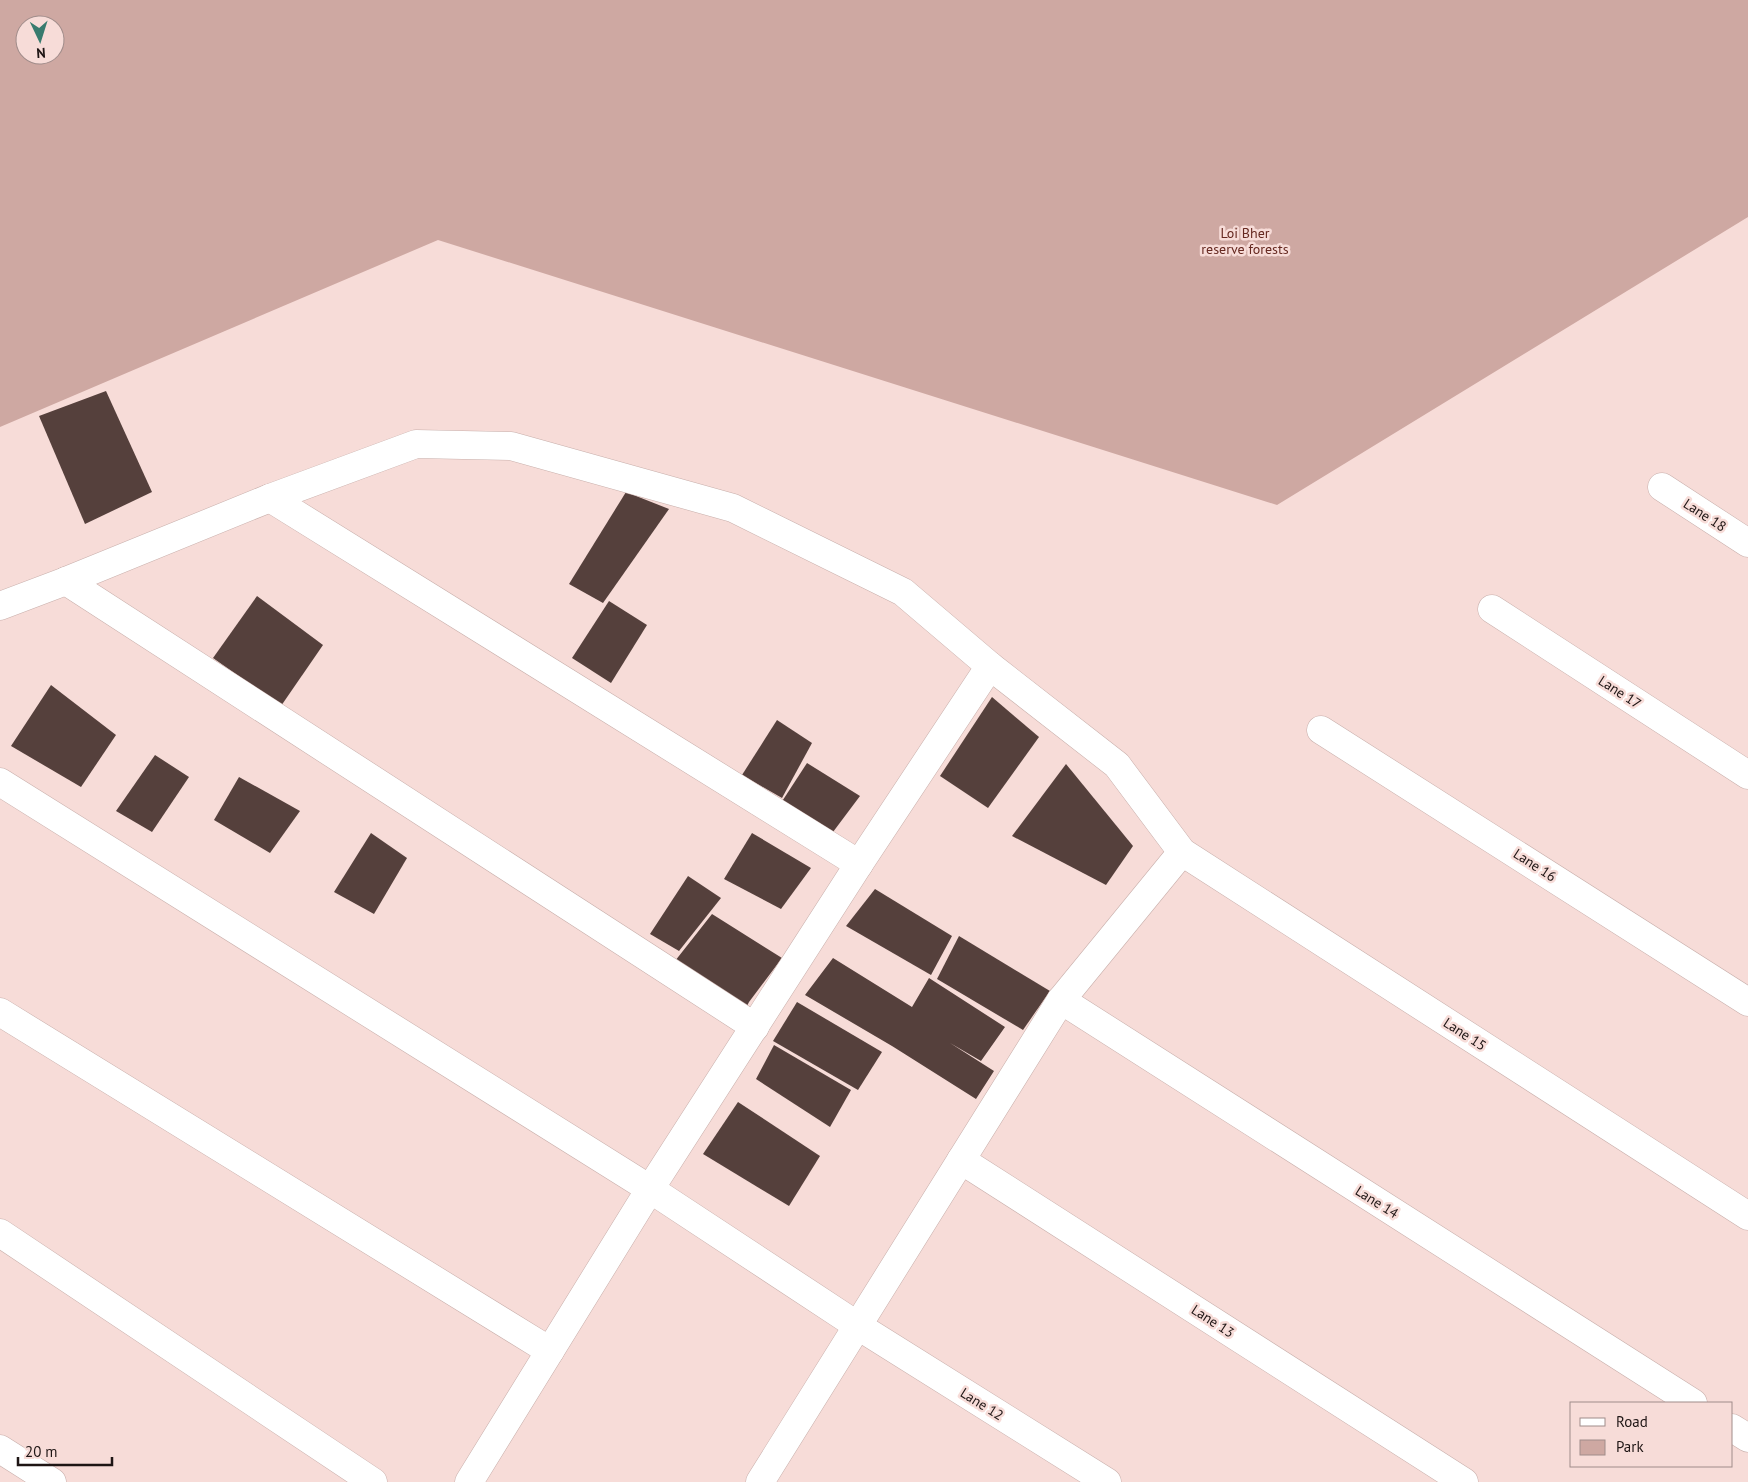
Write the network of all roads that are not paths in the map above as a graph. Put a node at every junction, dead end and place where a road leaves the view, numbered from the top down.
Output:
1 (1662, 487) dead end
2 (270, 498) junction
3 (1748, 543) edge
4 (66, 582) junction
5 (0, 606) edge
6 (1492, 609) dead end
7 (990, 666) junction
8 (1321, 730) dead end
9 (1748, 775) edge
10 (0, 782) edge
11 (1182, 852) junction
12 (859, 864) junction
13 (1061, 1000) junction
14 (1748, 1002) edge
15 (0, 1012) edge
16 (755, 1027) junction
17 (961, 1160) junction
18 (650, 1189) junction
19 (1748, 1216) edge
20 (0, 1233) edge
21 (858, 1326) junction
22 (550, 1351) junction
23 (1692, 1402) edge
24 (1733, 1429) edge
25 (1748, 1438) edge
26 (0, 1449) edge
27 (764, 1481) edge
28 (52, 1482) edge
29 (373, 1482) edge
30 (469, 1482) edge
31 (1107, 1482) edge
32 (1464, 1482) edge

1 - 3 street, Lane 18
2 - 4 street
2 - 7 street
2 - 12 street
4 - 5 street
4 - 16 street
6 - 9 street, Lane 17
7 - 11 street
7 - 12 street
8 - 14 street, Lane 16
10 - 18 street, Lane 12
11 - 13 street
11 - 19 street, Lane 15
12 - 16 street
13 - 17 street
13 - 23 street, Lane 14
15 - 22 street
16 - 18 street
17 - 21 street
17 - 32 street, Lane 13
18 - 21 street, Lane 12
18 - 22 street
20 - 29 street
21 - 27 street
21 - 31 street, Lane 12
22 - 30 street
24 - 25 street
26 - 28 street

